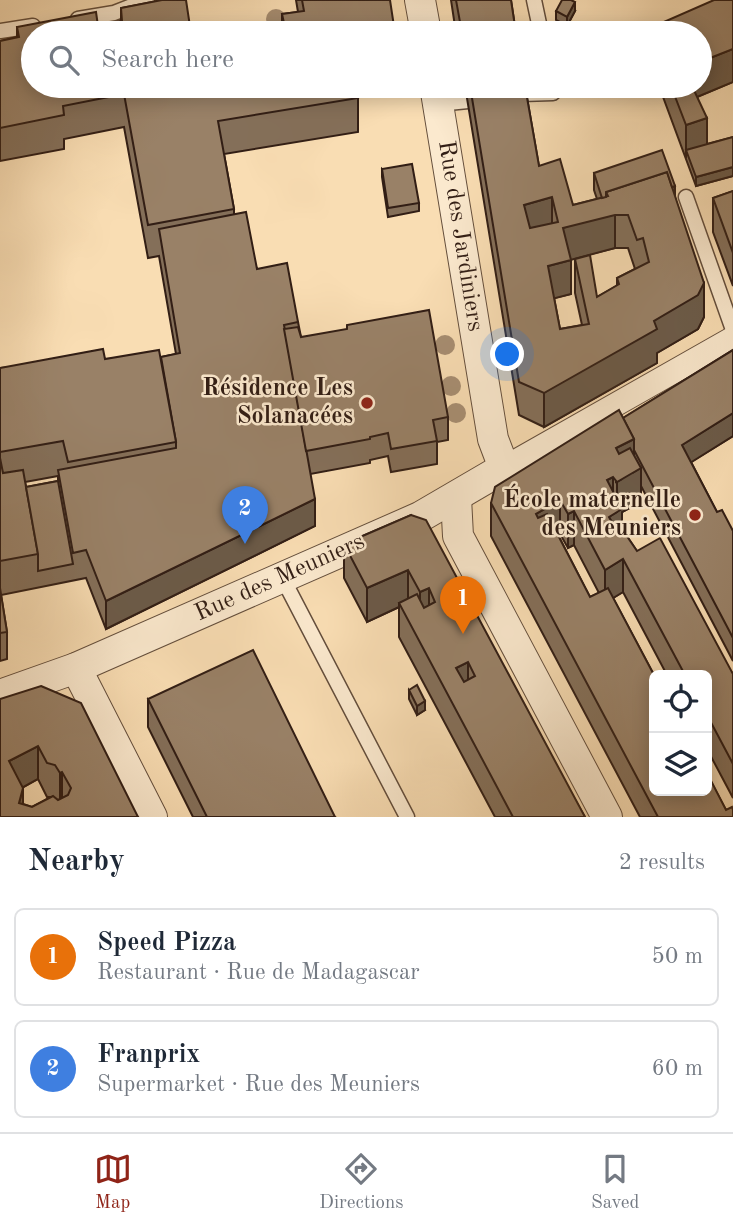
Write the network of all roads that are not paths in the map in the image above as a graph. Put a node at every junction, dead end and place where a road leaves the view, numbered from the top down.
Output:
1 (147, 0) edge
2 (419, 0) edge
3 (534, 0) edge
4 (63, 21) edge
5 (423, 21) edge
6 (538, 21) edge
7 (21, 28) edge
8 (0, 32) edge
9 (437, 98) edge
10 (452, 98) edge
11 (468, 101) edge
12 (686, 197) dead end
13 (733, 330) edge
14 (733, 338) edge
15 (504, 468) junction
16 (456, 498) junction
17 (282, 577) junction
18 (76, 668) junction
19 (0, 695) edge
20 (152, 817) edge
21 (407, 817) edge
22 (607, 817) edge

1 - 4 lane
2 - 5 street
3 - 6 lane
7 - 8 lane
9 - 15 street, Rue des Jardiniers
10 - 11 lane
12 - 13 lane
14 - 15 street, Rue des Meuniers
15 - 16 street, Rue des Meuniers
16 - 17 street, Rue des Meuniers
16 - 22 street
17 - 18 street, Rue des Meuniers
17 - 21 lane
18 - 19 street, Rue des Meuniers
18 - 20 street

